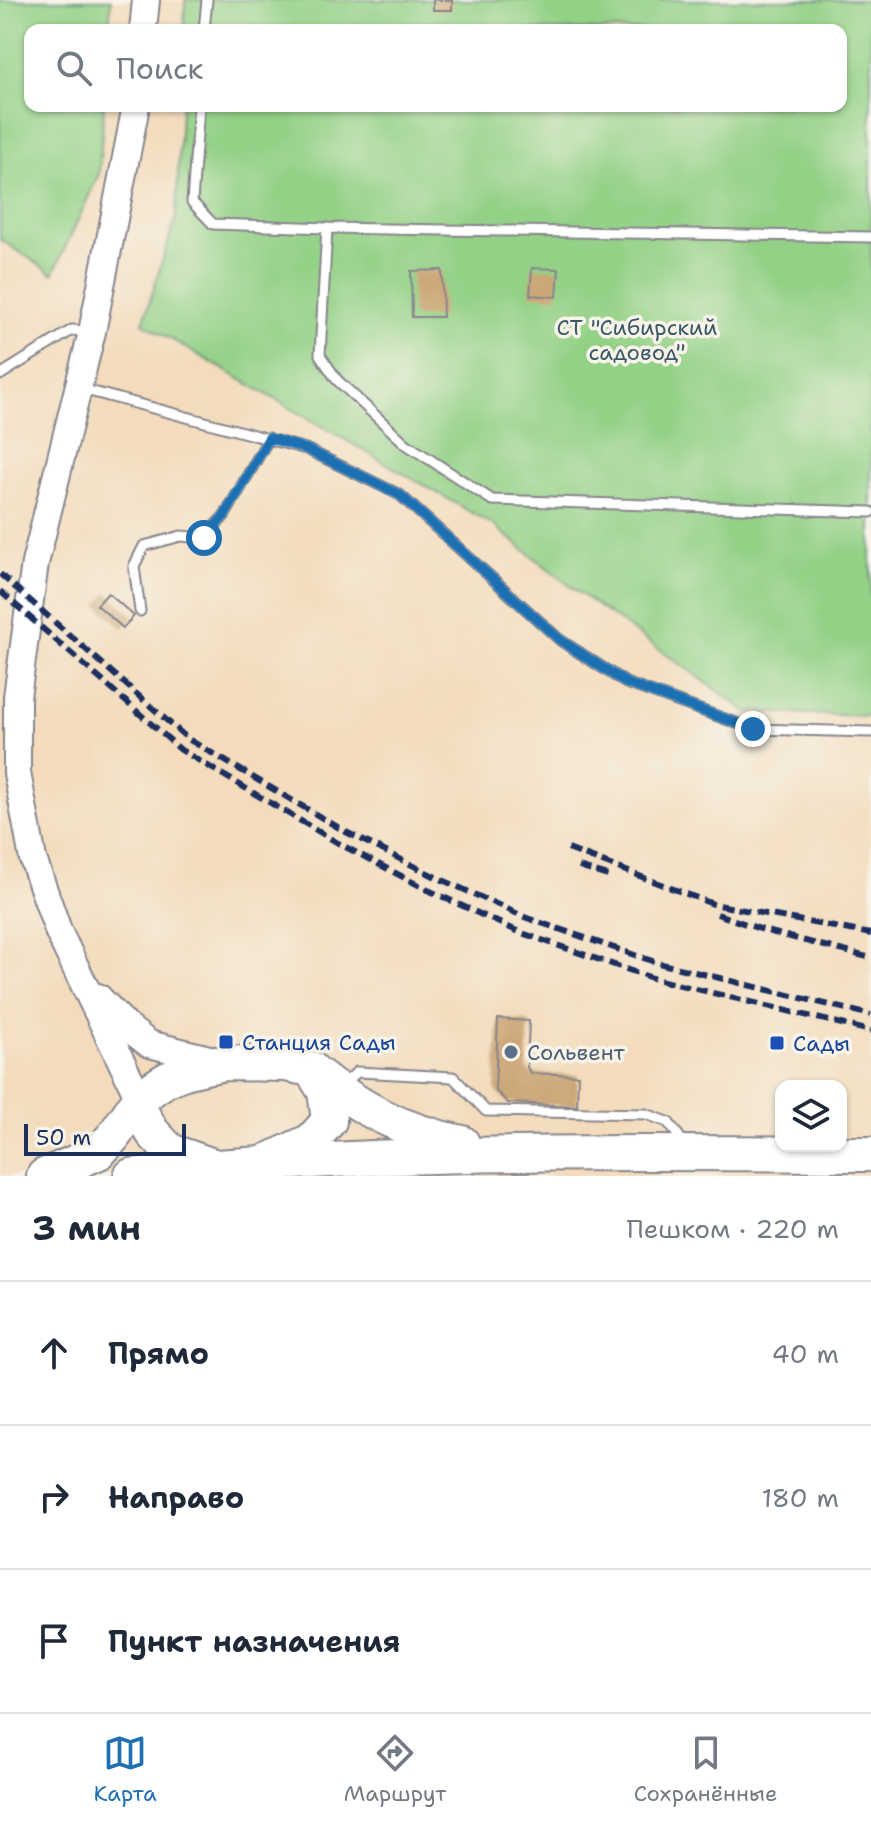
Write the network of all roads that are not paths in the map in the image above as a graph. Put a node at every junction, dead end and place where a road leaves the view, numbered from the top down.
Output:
1 (146, 0) edge
2 (207, 0) edge
3 (144, 24) edge
4 (205, 24) edge
5 (135, 112) edge
6 (199, 112) edge
7 (327, 228) junction
8 (871, 237) edge
9 (92, 332) junction
10 (0, 375) edge
11 (79, 388) junction
12 (269, 438) junction
13 (871, 512) edge
14 (140, 611) dead end
15 (871, 732) edge
16 (81, 980) junction
17 (226, 1063) junction
18 (311, 1069) junction
19 (338, 1091) junction
20 (138, 1102) junction
21 (558, 1152) junction
22 (691, 1152) junction
23 (871, 1154) edge
24 (262, 1164) junction
25 (216, 1167) junction
26 (44, 1176) edge
27 (131, 1176) edge

1 - 3 street
2 - 4 lane
5 - 9 street
6 - 7 lane
7 - 8 lane
7 - 13 lane
9 - 10 lane
9 - 11 street
11 - 12 lane
11 - 16 street
12 - 14 lane
12 - 15 lane
16 - 17 street
16 - 20 street
17 - 18 highway
17 - 20 highway
18 - 19 highway
18 - 24 highway
19 - 21 highway
19 - 22 lane
20 - 25 highway
20 - 26 highway
21 - 22 highway
21 - 24 highway
22 - 23 highway
24 - 25 highway
25 - 27 highway

